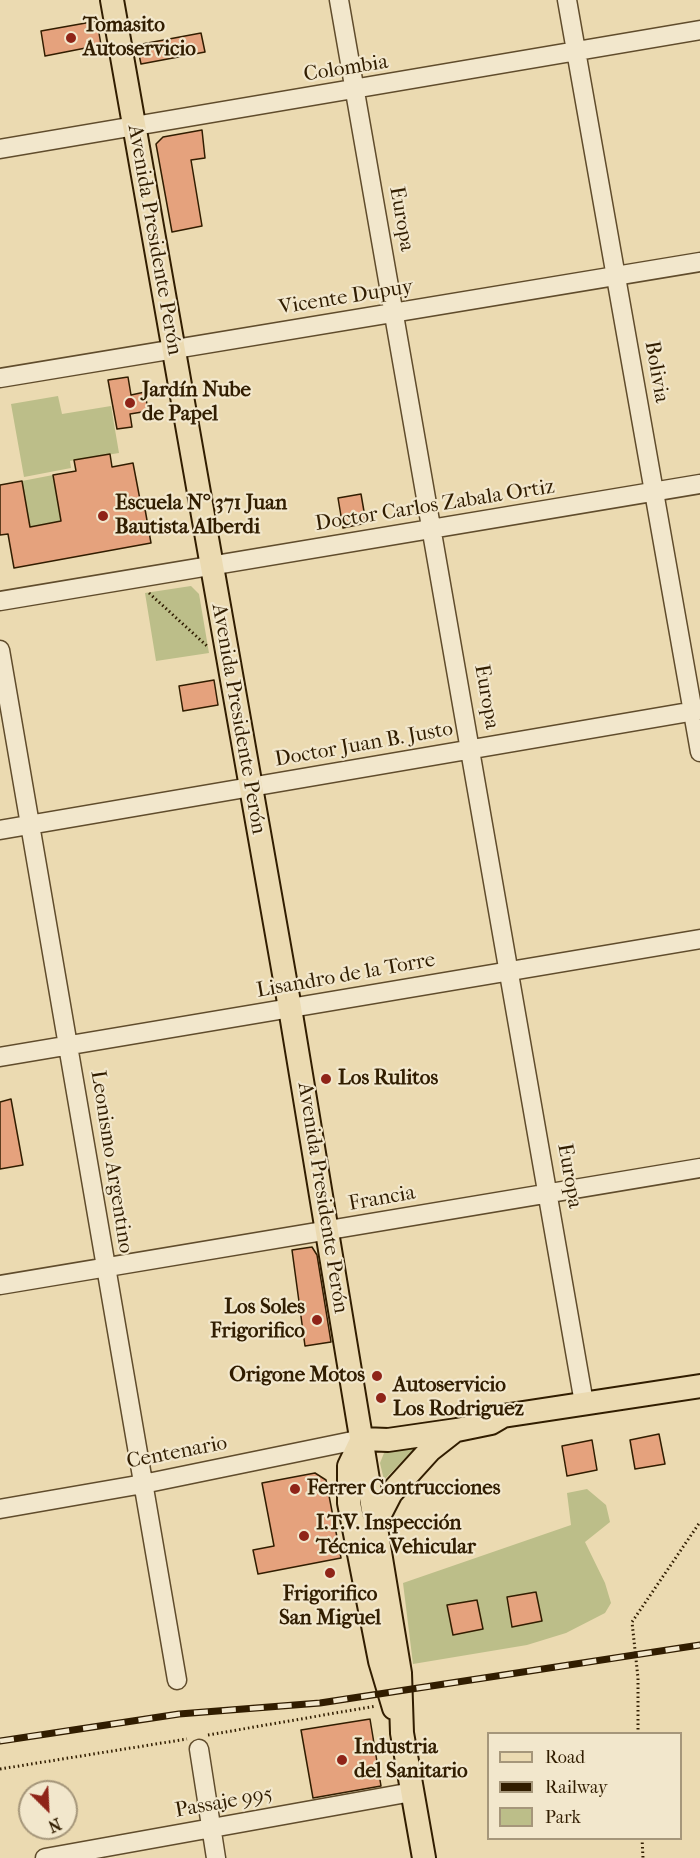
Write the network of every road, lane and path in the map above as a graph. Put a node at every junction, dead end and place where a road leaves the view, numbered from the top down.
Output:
1 (112, 0) edge
2 (339, 0) edge
3 (567, 0) edge
4 (700, 30) edge
5 (576, 53) junction
6 (355, 90) junction
7 (135, 127) junction
8 (0, 149) edge
9 (700, 262) edge
10 (616, 276) junction
11 (395, 313) junction
12 (173, 350) junction
13 (0, 378) edge
14 (700, 484) edge
15 (654, 493) junction
16 (433, 529) junction
17 (211, 566) junction
18 (149, 593) dead end
19 (0, 601) edge
20 (208, 647) dead end
21 (0, 650) edge
22 (696, 711) edge
23 (472, 748) junction
24 (700, 752) edge
25 (250, 789) junction
26 (31, 825) junction
27 (0, 830) edge
28 (700, 939) edge
29 (511, 971) junction
30 (290, 1008) junction
31 (69, 1045) junction
32 (0, 1057) edge
33 (700, 1168) edge
34 (550, 1193) junction
35 (327, 1232) junction
36 (105, 1266) junction
37 (0, 1285) edge
38 (700, 1386) edge
39 (584, 1403) junction
40 (503, 1416) junction
41 (457, 1430) junction
42 (362, 1438) junction
43 (143, 1484) junction
44 (0, 1509) edge
45 (700, 1522) edge
46 (375, 1524) junction
47 (177, 1680) dead end
48 (638, 1732) edge
49 (402, 1733) junction
50 (200, 1749) dead end
51 (412, 1792) junction
52 (212, 1828) junction
53 (642, 1840) edge
54 (45, 1858) edge
55 (216, 1858) edge
56 (424, 1858) edge
57 (643, 1858) edge

1 - 7 main road, Avenida Presidente Perón
2 - 6 street, Europa
3 - 5 street, Bolivia
4 - 5 street, Colombia
5 - 6 street, Colombia
5 - 10 street, Bolivia
6 - 7 street, Colombia
6 - 11 street, Europa
7 - 8 street, Colombia
7 - 12 main road, Avenida Presidente Perón
9 - 10 street, Vicente Dupuy
10 - 11 street, Vicente Dupuy
10 - 15 street, Bolivia
11 - 12 street, Vicente Dupuy
11 - 16 street, Europa
12 - 13 street, Vicente Dupuy
12 - 17 main road, Avenida Presidente Perón
14 - 15 street, Doctor Carlos Zabala Ortiz
15 - 16 street, Doctor Carlos Zabala Ortiz
15 - 22 street, Bolivia
16 - 17 street, Doctor Carlos Zabala Ortiz
16 - 23 street, Europa
17 - 19 street, Doctor Carlos Zabala Ortiz
17 - 25 main road, Avenida Presidente Perón
18 - 20 path
21 - 26 street, Leonismo Argentino
22 - 23 street, Doctor Juan B. Justo
22 - 24 street, Bolivia
23 - 25 street, Doctor Juan B. Justo
23 - 29 street, Europa
25 - 26 street, Doctor Juan B. Justo
25 - 30 main road, Avenida Presidente Perón
26 - 27 street, Doctor Juan B. Justo
26 - 31 street, Leonismo Argentino
28 - 29 street, Lisandro de la Torre
29 - 30 street, Lisandro de la Torre
29 - 34 street, Europa
30 - 31 street, Lisandro de la Torre
30 - 35 main road, Avenida Presidente Perón
31 - 32 street, Lisandro de la Torre
31 - 36 street, Leonismo Argentino
33 - 34 street, Francia
34 - 35 street, Francia
34 - 39 street, Europa
35 - 36 street, Francia
35 - 42 main road, Avenida Presidente Perón
36 - 37 street, Francia
36 - 43 street, Leonismo Argentino
38 - 39 main road
39 - 40 main road
40 - 41 main road
40 - 42 main road
41 - 42 main road
41 - 46 main road
42 - 43 street, Centenario
42 - 46 main road, Avenida Presidente Perón
42 - 49 main road, Avenida Presidente Perón
43 - 44 street, Centenario
43 - 47 street, Leonismo Argentino
45 - 48 path
46 - 49 main road, Avenida Presidente Perón
49 - 51 main road, Avenida Presidente Perón
50 - 52 street
51 - 52 street, Passaje 995
51 - 56 main road, Avenida Presidente Perón
52 - 54 street, Passaje 995
52 - 55 street
53 - 57 path

